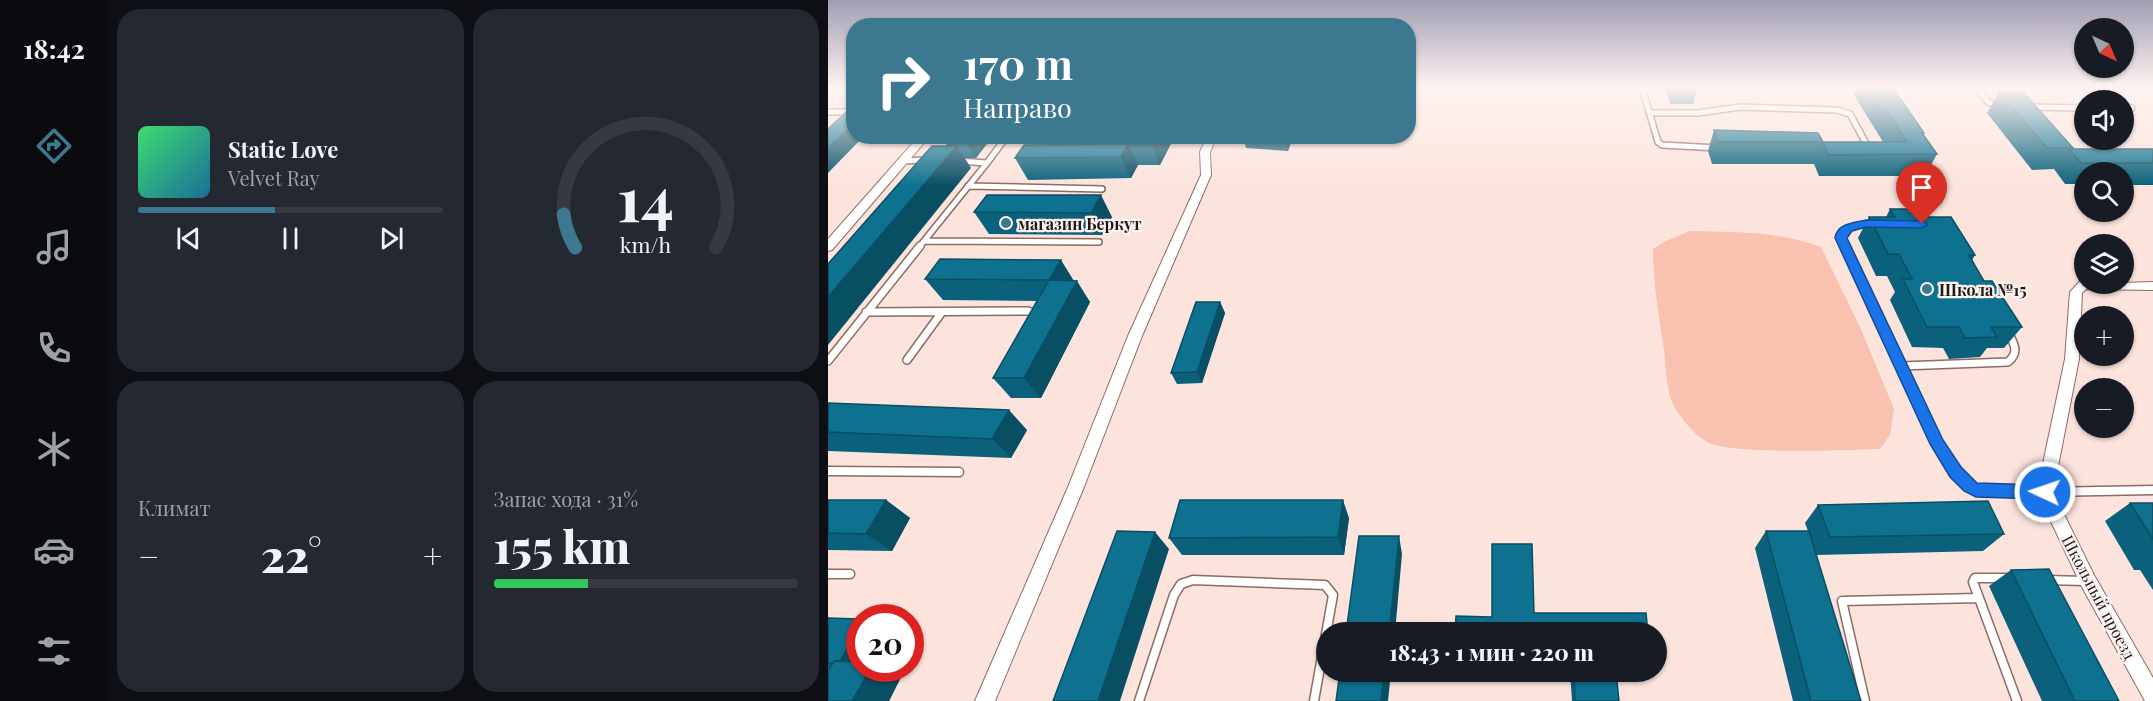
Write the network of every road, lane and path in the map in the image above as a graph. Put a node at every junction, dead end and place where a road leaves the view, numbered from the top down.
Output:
1 (1652, 121) edge
2 (1854, 121) edge
3 (917, 144) edge
4 (1001, 144) edge
5 (1208, 144) edge
6 (1730, 148) edge
7 (1873, 156) edge
8 (933, 160) edge
9 (901, 161) junction
10 (954, 161) edge
11 (987, 163) junction
12 (968, 186) junction
13 (1102, 189) dead end
14 (1886, 223) edge
15 (924, 241) junction
16 (1099, 242) dead end
17 (828, 247) edge
18 (2153, 286) edge
19 (866, 312) junction
20 (942, 312) junction
21 (2000, 320) edge
22 (1029, 328) edge
23 (907, 360) dead end
24 (828, 362) edge
25 (1902, 366) junction
26 (828, 471) edge
27 (959, 472) dead end
28 (2153, 490) edge
29 (2045, 492) junction
30 (828, 574) edge
31 (850, 574) dead end
32 (2023, 579) edge
33 (2034, 579) edge
34 (2088, 581) junction
35 (1979, 598) junction
36 (2153, 696) edge
37 (985, 701) edge
38 (1139, 701) edge
39 (1314, 701) edge
40 (1865, 701) edge
41 (2017, 701) edge

1 - 6 lane
2 - 7 lane
3 - 9 street
4 - 11 lane
5 - 37 street
8 - 9 lane
9 - 17 street
10 - 11 lane
11 - 12 lane
12 - 13 lane
12 - 15 lane
14 - 25 lane
15 - 16 lane
15 - 19 lane
18 - 29 street
19 - 20 lane
19 - 24 lane
20 - 22 lane
20 - 23 lane
21 - 25 lane
25 - 29 lane
26 - 27 lane
28 - 29 lane
29 - 34 street, Школьный проезд
30 - 31 lane
32 - 35 lane
33 - 34 lane
34 - 36 street, Школьный проезд
35 - 40 lane
35 - 41 lane
38 - 39 lane

